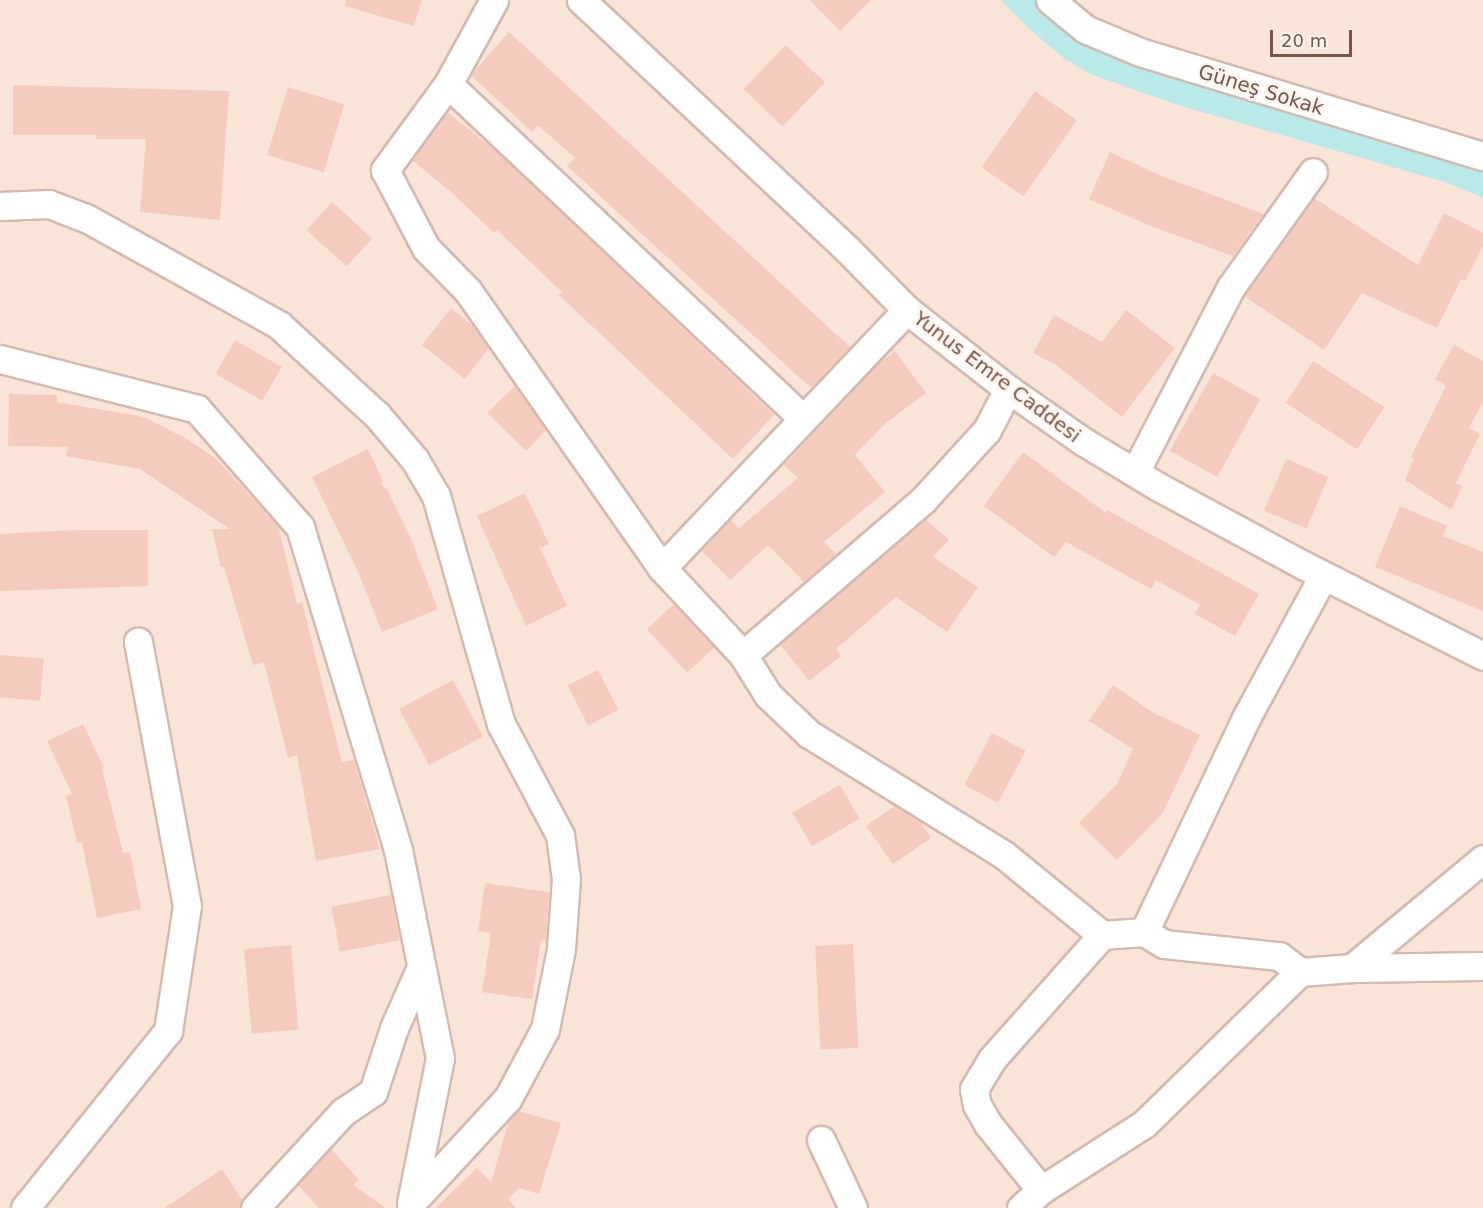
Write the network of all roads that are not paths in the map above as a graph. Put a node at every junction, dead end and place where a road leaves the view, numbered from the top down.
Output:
1 (494, 0) edge
2 (581, 0) edge
3 (1050, 0) edge
4 (448, 84) junction
5 (1483, 156) edge
6 (1312, 172) dead end
7 (0, 206) edge
8 (907, 310) junction
9 (0, 359) edge
10 (1008, 389) junction
11 (802, 418) junction
12 (1135, 472) junction
13 (662, 568) junction
14 (1323, 576) junction
15 (138, 642) dead end
16 (743, 655) junction
17 (1483, 656) edge
18 (1483, 859) edge
19 (1144, 932) junction
20 (1102, 935) junction
21 (1483, 966) edge
22 (421, 967) junction
23 (1352, 968) junction
24 (1300, 972) junction
25 (821, 1140) dead end
26 (1041, 1190) junction
27 (409, 1205) edge
28 (25, 1208) edge
29 (255, 1208) edge
30 (854, 1208) edge
31 (1021, 1208) edge

1 - 4 street
2 - 8 street, Yunus Emre Caddesi
3 - 5 street, Güneş Sokak
4 - 11 street
4 - 13 street
6 - 12 street
7 - 27 street
8 - 10 street, Yunus Emre Caddesi
8 - 11 street
9 - 22 street
10 - 12 street, Yunus Emre Caddesi
10 - 16 street
11 - 13 street
12 - 14 street, Yunus Emre Caddesi
13 - 16 street
14 - 17 street, Yunus Emre Caddesi
14 - 19 street
15 - 28 street
16 - 20 street
18 - 23 street
19 - 20 street
19 - 24 street
20 - 26 street
21 - 23 street
22 - 27 street
22 - 29 street
23 - 24 street
24 - 26 street
25 - 30 street
26 - 31 street

